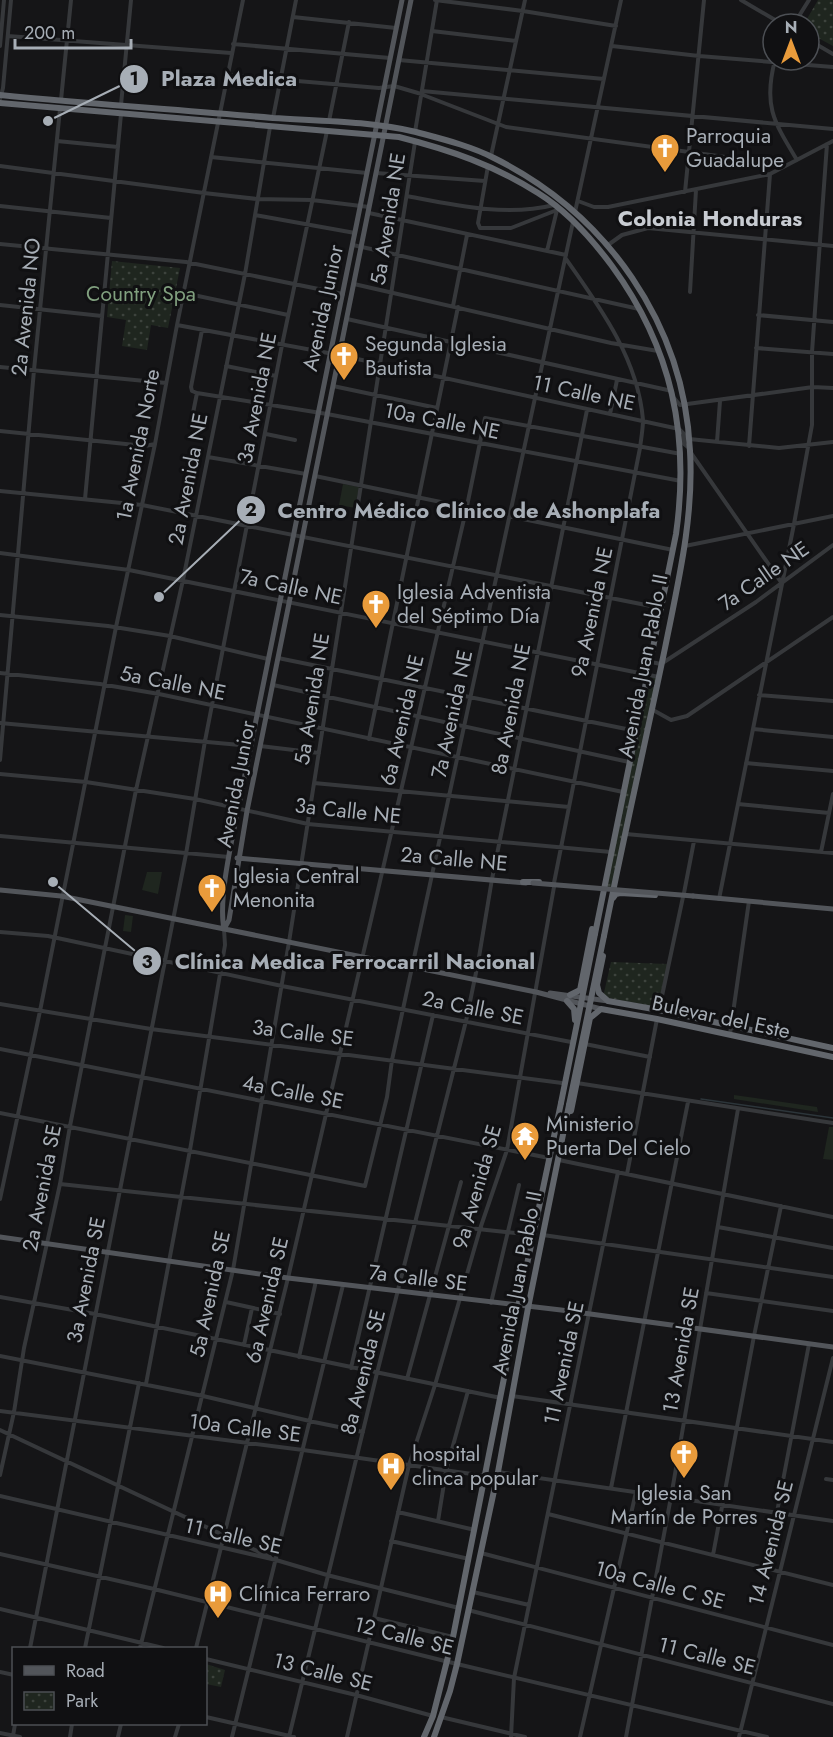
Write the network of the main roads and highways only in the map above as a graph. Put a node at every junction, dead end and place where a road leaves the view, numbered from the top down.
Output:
1 (402, 0) edge
2 (411, 0) edge
3 (0, 98) edge
4 (376, 126) junction
5 (385, 127) junction
6 (375, 135) junction
7 (384, 135) junction
8 (488, 165) junction
9 (517, 170) junction
10 (229, 857) junction
11 (238, 858) junction
12 (617, 872) junction
13 (606, 878) junction
14 (523, 882) junction
15 (593, 889) junction
16 (0, 890) edge
17 (624, 892) junction
18 (696, 897) junction
19 (601, 902) junction
20 (610, 904) junction
21 (833, 909) edge
22 (599, 912) junction
23 (608, 914) junction
24 (224, 929) junction
25 (585, 969) junction
26 (600, 970) junction
27 (569, 998) junction
28 (608, 1001) junction
29 (601, 1009) junction
30 (572, 1034) junction
31 (585, 1041) junction
32 (833, 1048) edge
33 (833, 1057) edge
34 (558, 1121) junction
35 (566, 1122) junction
36 (537, 1217) junction
37 (543, 1235) junction
38 (0, 1237) edge
39 (518, 1307) junction
40 (528, 1308) junction
41 (833, 1347) edge
42 (424, 1737) edge
43 (434, 1737) edge

1 - 4 main road, Avenida Junior
2 - 5 main road, Avenida Junior
3 - 4 highway, Avenida Juan Pablo II
3 - 6 highway, Avenida Juan Pablo II
4 - 5 highway, Avenida Juan Pablo II
4 - 6 main road, Avenida Junior
5 - 7 main road, Avenida Junior
5 - 9 highway, Avenida Juan Pablo II
6 - 7 highway, Avenida Juan Pablo II
6 - 10 main road, Avenida Junior
7 - 8 highway, Avenida Juan Pablo II
7 - 11 main road, Avenida Junior
8 - 9 highway
8 - 13 highway, Avenida Juan Pablo II
9 - 12 highway, Avenida Juan Pablo II
10 - 11 main road, 2a Calle NE
10 - 24 main road, Avenida Junior
11 - 14 main road, 2a Calle NE
11 - 24 main road, Avenida Junior
12 - 17 highway
12 - 20 highway, Avenida Juan Pablo II
13 - 15 highway
13 - 19 highway, Avenida Juan Pablo II
14 - 15 highway
14 - 18 main road, 2a Calle NE, bridge
15 - 19 highway
16 - 24 main road
17 - 18 highway
17 - 20 highway
18 - 21 main road, 2a Calle NE
19 - 22 highway, Avenida Juan Pablo II
20 - 23 highway, Avenida Juan Pablo II
22 - 25 highway
22 - 34 highway, Avenida Juan Pablo II, bridge
23 - 26 highway
23 - 35 highway, Avenida Juan Pablo II, bridge
24 - 27 main road
25 - 26 highway
25 - 27 highway
26 - 28 highway
27 - 28 main road
27 - 29 main road
27 - 30 highway
28 - 32 highway, Bulevar del Este
29 - 31 highway
29 - 33 highway, Bulevar del Este
30 - 31 highway
30 - 34 highway
31 - 35 highway
34 - 36 highway, Avenida Juan Pablo II
35 - 37 highway, Avenida Juan Pablo II
36 - 37 highway
36 - 39 highway, Avenida Juan Pablo II
37 - 40 highway, Avenida Juan Pablo II
38 - 39 main road, 7a Calle SE
39 - 40 main road, 7a Calle SE
39 - 42 highway, Avenida Juan Pablo II
40 - 41 main road, 7a Calle SE
40 - 43 highway, Avenida Juan Pablo II

